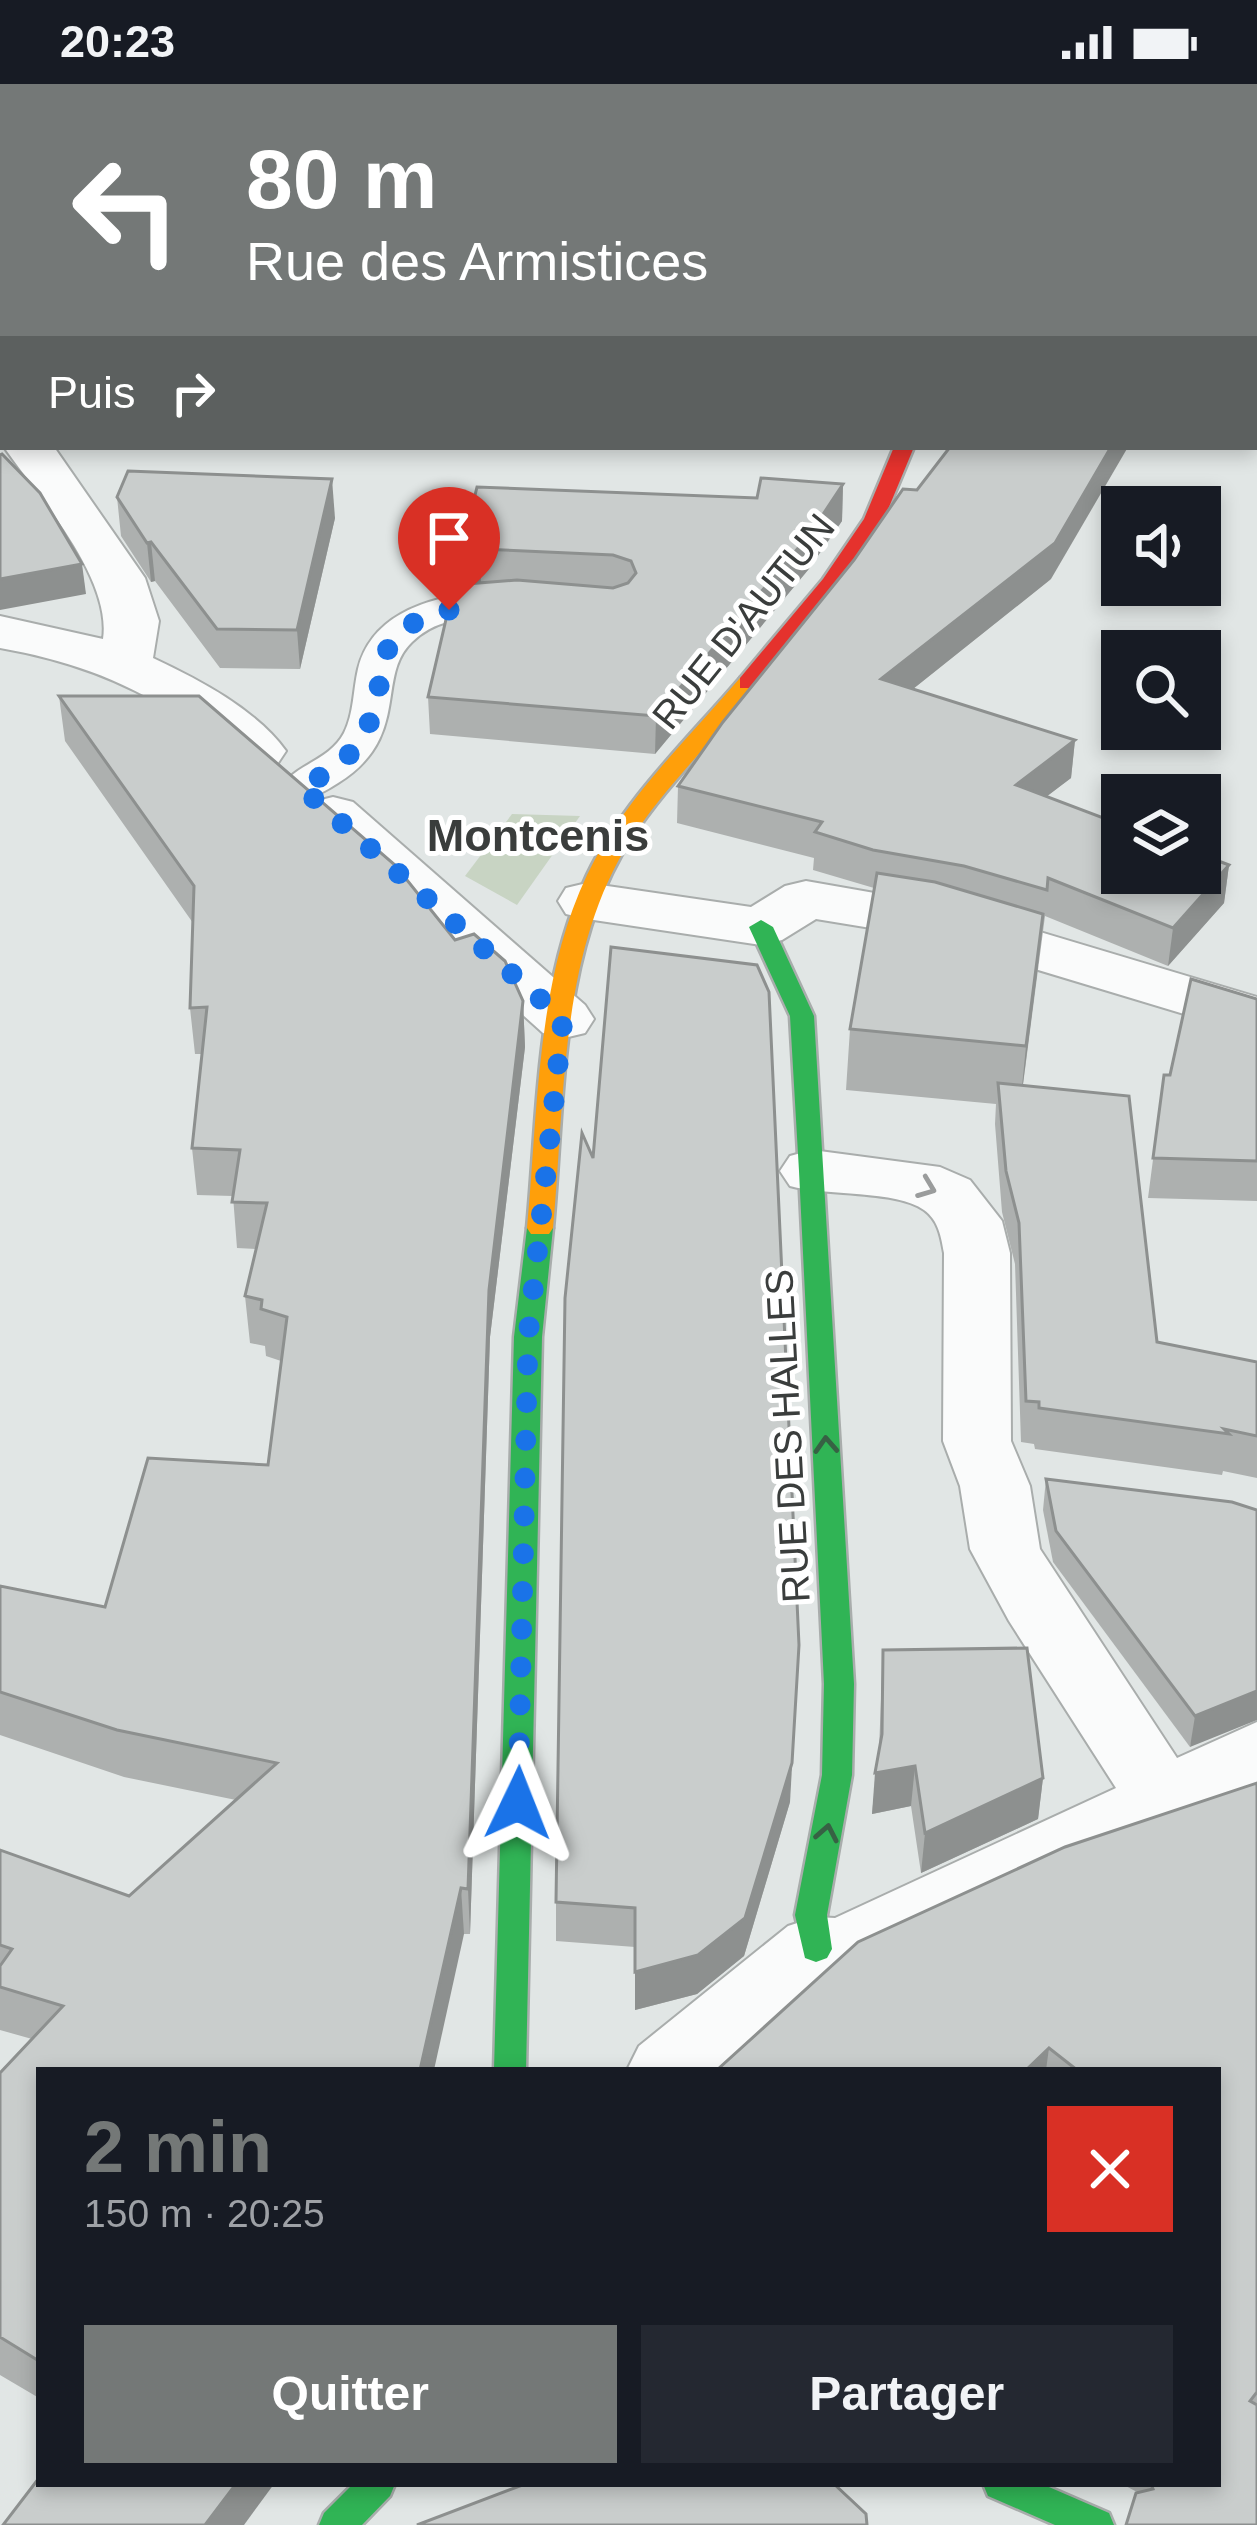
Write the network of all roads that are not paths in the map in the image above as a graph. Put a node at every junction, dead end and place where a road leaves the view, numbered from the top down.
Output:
1 (31, 450) edge
2 (903, 450) edge
3 (548, 604) edge
4 (0, 632) edge
5 (126, 662) junction
6 (301, 787) junction
7 (586, 901) junction
8 (760, 927) junction
9 (1257, 1017) edge
10 (563, 1019) junction
11 (812, 1171) junction
12 (1257, 1751) edge
13 (1164, 1800) junction
14 (816, 1949) junction
15 (510, 2067) edge
16 (671, 2067) edge
17 (374, 2487) edge
18 (1008, 2487) edge
19 (337, 2525) edge
20 (1096, 2525) edge

1 - 5 street
2 - 7 main road, RUE D'AUTUN
3 - 6 lane
4 - 5 street
5 - 6 street
6 - 10 street
7 - 8 street
7 - 10 main road, RUE D'AUTUN
8 - 9 street
8 - 11 main road, RUE DES HALLES
10 - 15 main road, RUE D'AUTUN
11 -> 13 street
14 -> 11 main road, RUE DES HALLES
12 - 13 street
13 - 14 street
14 - 16 street
17 - 19 main road
18 - 20 main road

